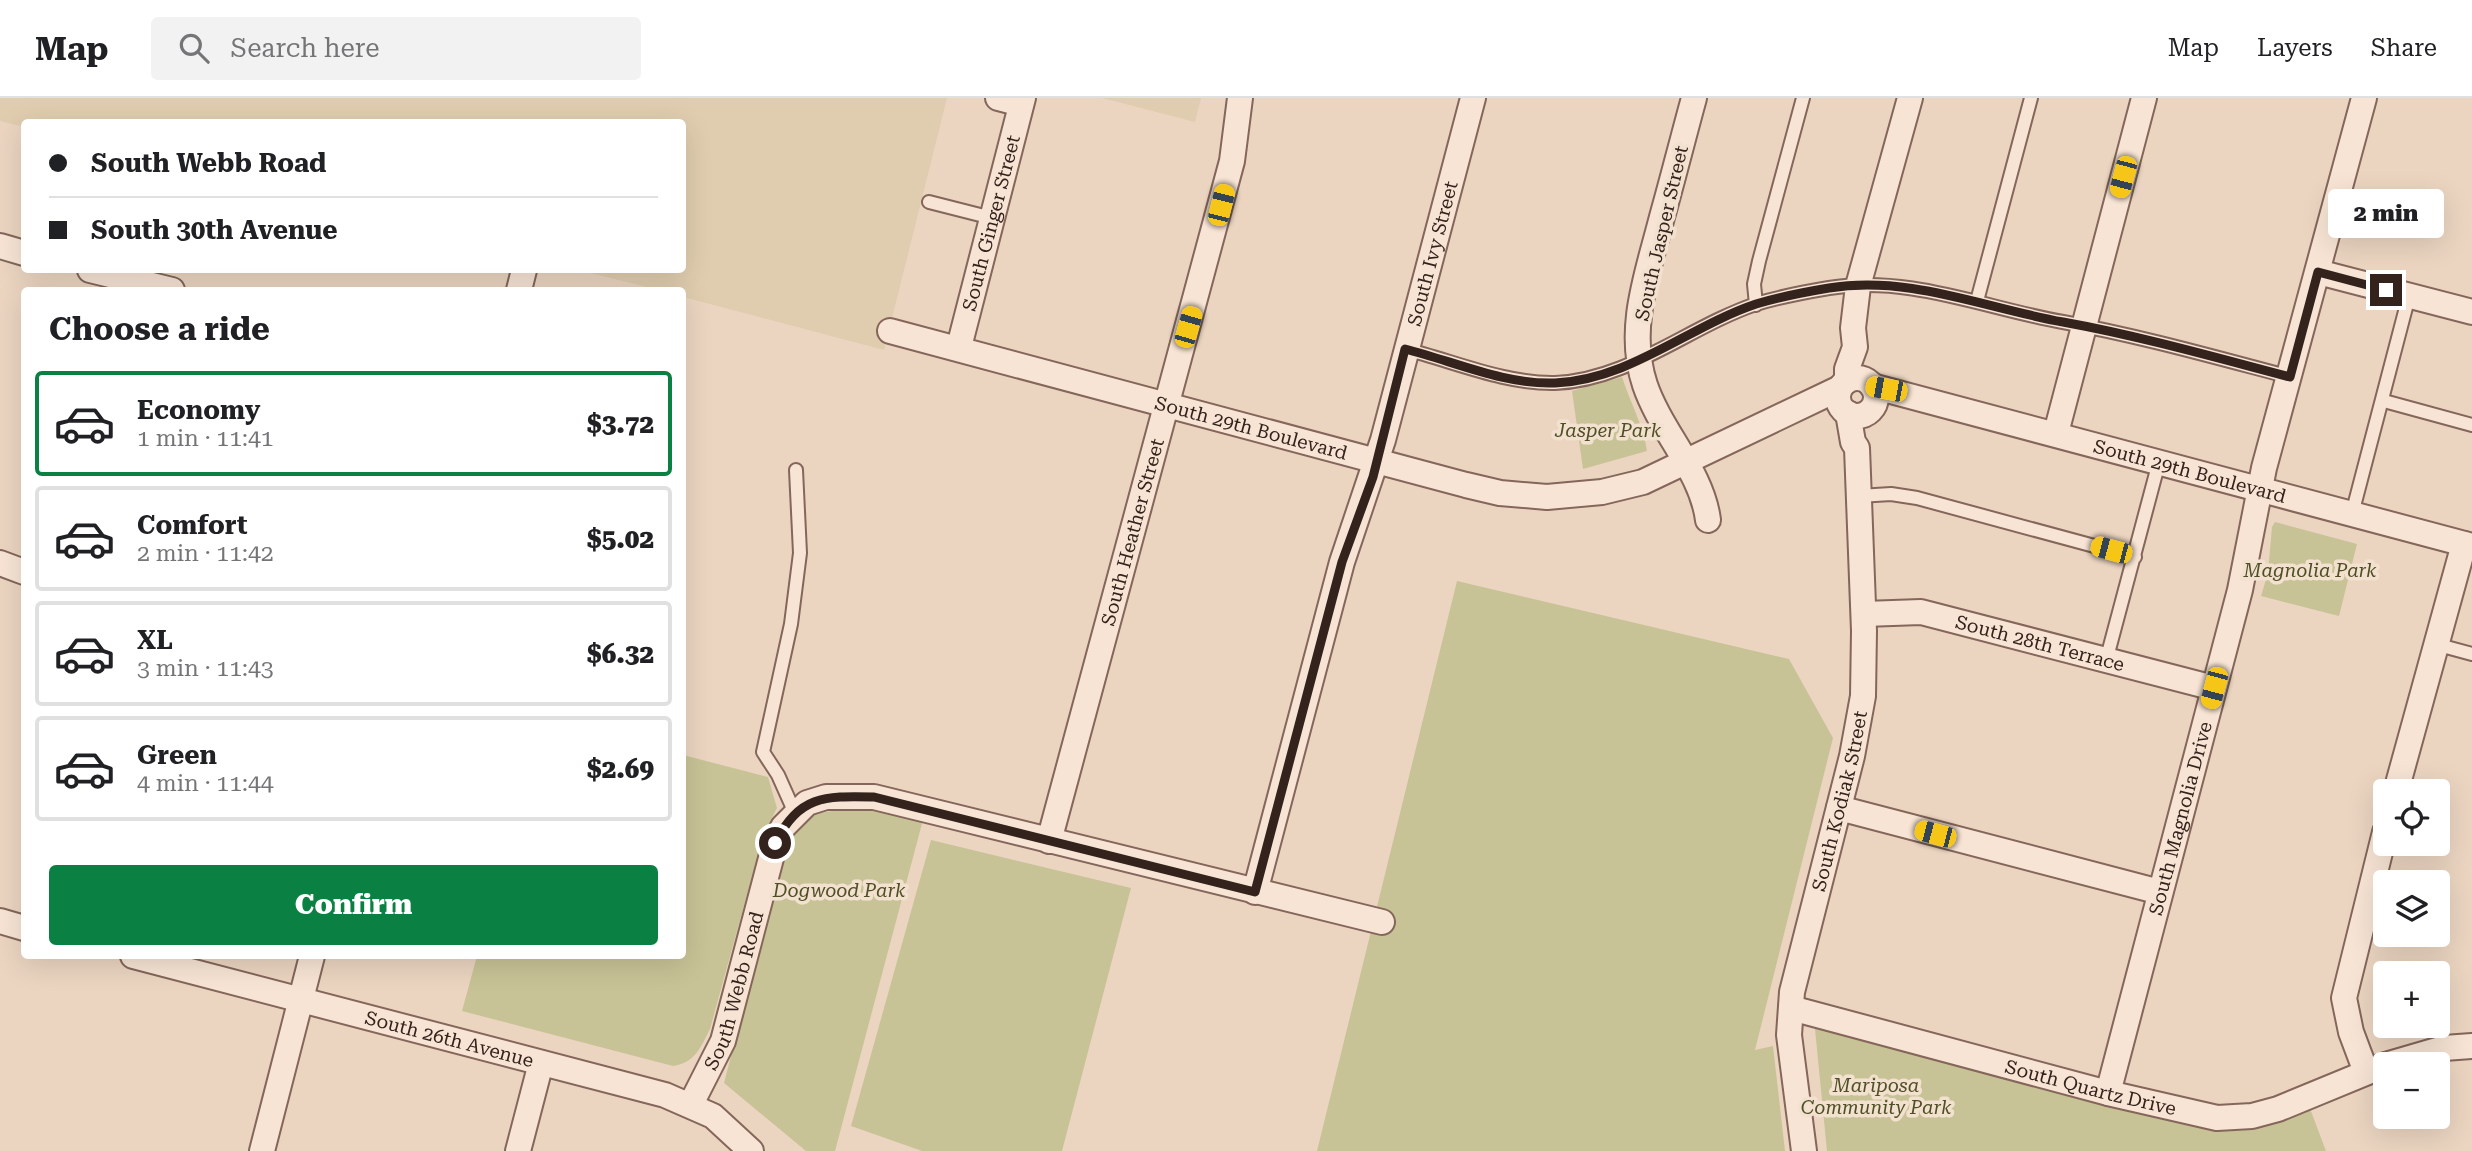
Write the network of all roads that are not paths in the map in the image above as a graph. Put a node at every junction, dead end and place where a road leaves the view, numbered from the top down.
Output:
1 (1240, 98) edge
2 (1473, 98) edge
3 (1694, 98) edge
4 (1803, 98) edge
5 (1910, 98) edge
6 (2031, 98) edge
7 (2144, 98) edge
8 (2364, 98) edge
9 (1014, 100) edge
10 (929, 202) dead end
11 (992, 218) junction
12 (0, 246) edge
13 (21, 252) edge
14 (2318, 272) junction
15 (102, 273) edge
16 (1858, 286) junction
17 (160, 287) edge
18 (2409, 296) junction
19 (1977, 301) junction
20 (1756, 304) junction
21 (2472, 312) edge
22 (2084, 324) junction
23 (890, 331) dead end
24 (958, 347) junction
25 (1405, 349) junction
26 (1639, 360) junction
27 (2290, 377) junction
28 (1858, 398) junction
29 (2384, 401) junction
30 (1166, 405) junction
31 (2472, 425) edge
32 (2056, 433) junction
33 (1377, 461) junction
34 (2159, 461) junction
35 (1685, 464) junction
36 (796, 470) dead end
37 (2259, 489) junction
38 (1859, 496) junction
39 (2352, 514) junction
40 (1708, 520) dead end
41 (2468, 545) edge
42 (2135, 557) junction
43 (0, 562) edge
44 (21, 571) edge
45 (1864, 614) junction
46 (2435, 644) junction
47 (2472, 654) edge
48 (2106, 662) junction
49 (2214, 688) junction
50 (2399, 779) edge
51 (1839, 808) junction
52 (795, 813) junction
53 (1049, 841) junction
54 (2379, 856) edge
55 (1255, 892) junction
56 (2160, 892) junction
57 (0, 922) edge
58 (1382, 922) dead end
59 (21, 927) edge
60 (145, 959) edge
61 (311, 959) edge
62 (301, 999) junction
63 (1791, 1008) junction
64 (2472, 1046) edge
65 (2431, 1052) edge
66 (2373, 1059) edge
67 (541, 1063) junction
68 (2373, 1070) edge
69 (2108, 1093) junction
70 (691, 1104) junction
71 (262, 1151) edge
72 (518, 1151) edge
73 (751, 1151) edge
74 (1804, 1151) edge

1 - 30 street, South Heather Street
2 - 25 street, South Ivy Street
3 - 26 street, South Jasper Street
4 - 20 lane
5 - 16 street, South Kodiak Street
6 - 19 lane
7 - 22 street
8 - 14 street, South Magnolia Drive
9 - 11 street, South Ginger Street
10 - 11 lane
11 - 24 street, South Ginger Street
12 - 13 street
14 - 18 street
14 - 27 street, South Magnolia Drive
15 - 17 street
16 - 19 lane
16 - 20 lane
16 - 28 street, South Kodiak Street
18 - 21 street
18 - 29 lane
19 - 22 lane
20 - 26 lane
22 - 27 lane
22 - 32 street
23 - 24 street, South 29th Boulevard
24 - 30 street, South 29th Boulevard
25 - 26 lane
25 - 33 street, South Ivy Street
26 - 35 street, South Jasper Street
27 - 37 street, South Magnolia Drive
28 - 32 street, South 29th Boulevard
28 - 35 street, South 29th Boulevard
28 - 38 street, South Kodiak Street
29 - 31 lane
29 - 39 lane
30 - 33 street, South 29th Boulevard
30 - 53 street, South Heather Street
32 - 34 street, South 29th Boulevard
33 - 35 street, South 29th Boulevard
33 - 55 street, South Ivy Street
34 - 37 street, South 29th Boulevard
34 - 42 lane
35 - 40 street, South Jasper Street
36 - 52 lane
37 - 39 street, South 29th Boulevard
37 - 49 street, South Magnolia Drive
38 - 42 lane
38 - 45 street, South Kodiak Street
39 - 41 street, South 29th Boulevard
41 - 46 street
42 - 48 lane
43 - 44 street
45 - 48 street, South 28th Terrace
45 - 51 street, South Kodiak Street
46 - 47 lane
46 - 50 street
48 - 49 street, South 28th Terrace
49 - 56 street, South Magnolia Drive
51 - 56 street
51 - 63 street, South Kodiak Street
52 - 53 street, South Webb Road
52 - 70 street, South Webb Road
53 - 55 street, South Webb Road
54 - 66 street
55 - 58 street, South Webb Road
56 - 69 street, South Magnolia Drive
57 - 59 street
60 - 62 street, South 26th Avenue
61 - 62 street
62 - 67 street, South 26th Avenue
62 - 71 street
63 - 69 street, South Quartz Drive
63 - 74 street, South Kodiak Street
64 - 65 street, South Quartz Drive
67 - 70 street, South 26th Avenue
67 - 72 street
68 - 69 street, South Quartz Drive
70 - 73 street, South 26th Avenue

